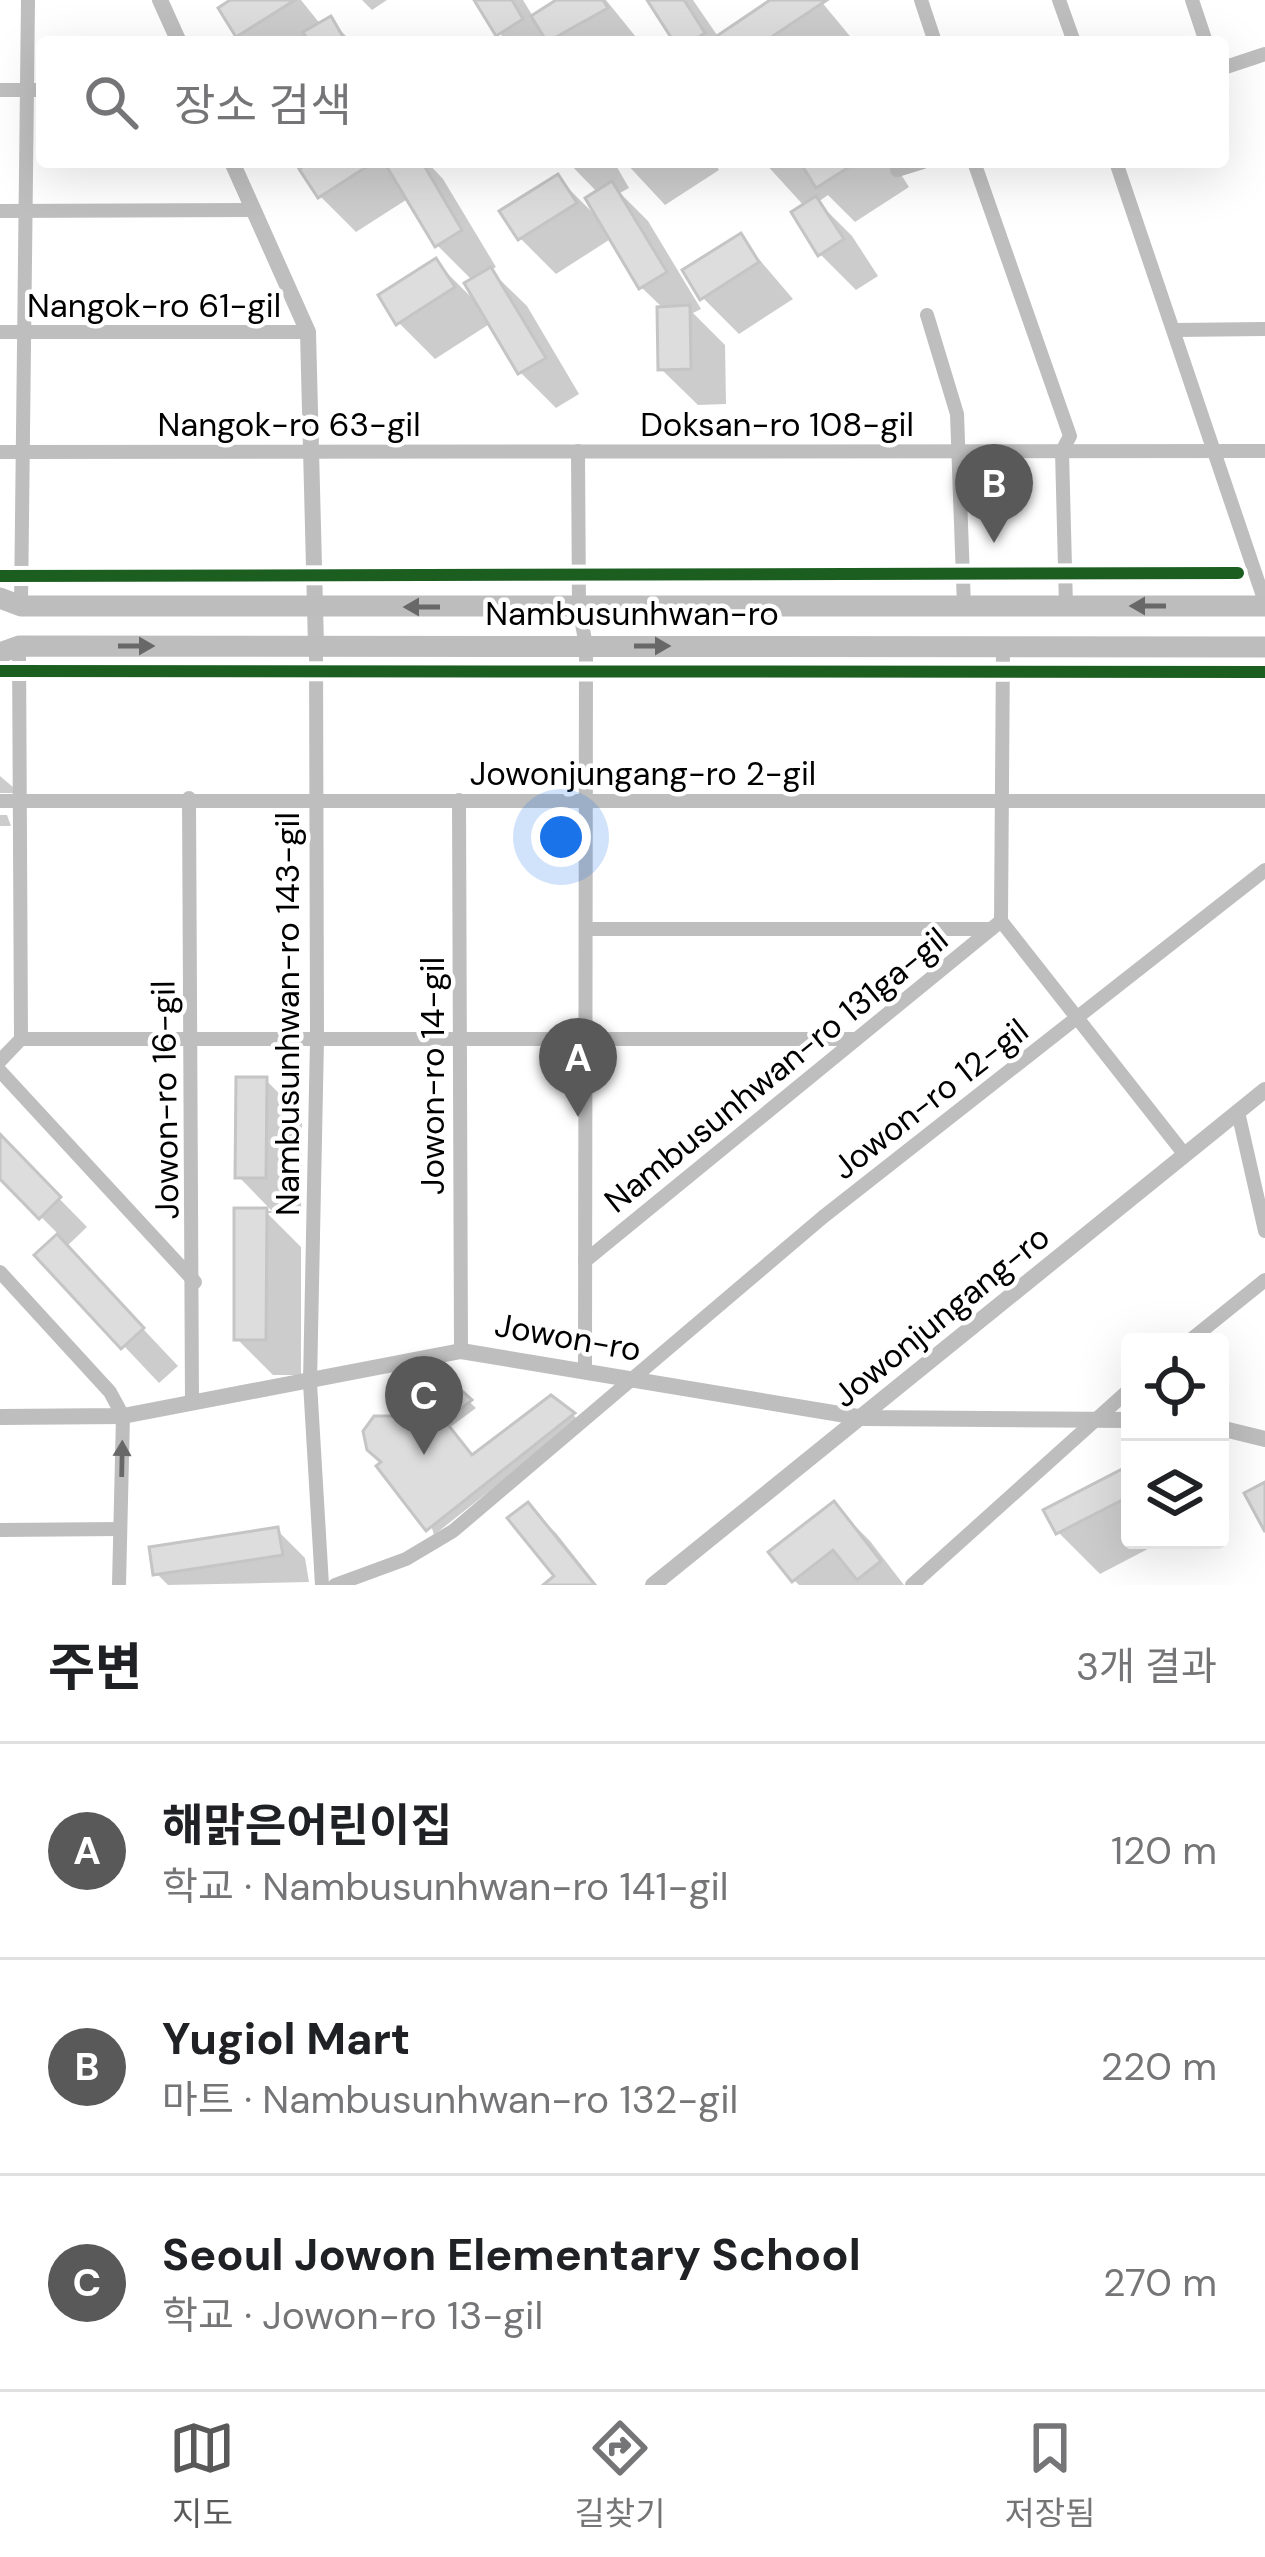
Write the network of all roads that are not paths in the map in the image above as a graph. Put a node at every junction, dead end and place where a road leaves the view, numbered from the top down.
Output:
1 (28, 0) edge
2 (160, 0) edge
3 (921, 0) edge
4 (1059, 0) edge
5 (1192, 0) edge
6 (176, 36) edge
7 (933, 36) edge
8 (1072, 36) edge
9 (1204, 36) edge
10 (1265, 54) edge
11 (1229, 66) edge
12 (0, 90) edge
13 (34, 90) edge
14 (235, 168) edge
15 (904, 168) edge
16 (976, 168) edge
17 (1118, 168) edge
18 (897, 170) dead end
19 (254, 210) junction
20 (0, 211) edge
21 (26, 211) junction
22 (927, 315) dead end
23 (1265, 329) edge
24 (1175, 330) junction
25 (0, 332) edge
26 (24, 332) junction
27 (308, 332) junction
28 (314, 451) junction
29 (578, 451) junction
30 (960, 451) junction
31 (1063, 451) junction
32 (1214, 451) junction
33 (1265, 451) edge
34 (0, 452) edge
35 (23, 452) junction
36 (11, 602) edge
37 (1265, 604) edge
38 (316, 607) junction
39 (579, 607) junction
40 (964, 607) junction
41 (1066, 607) junction
42 (316, 645) junction
43 (586, 646) junction
44 (1003, 646) junction
45 (1265, 647) edge
46 (10, 650) edge
47 (189, 798) junction
48 (316, 798) junction
49 (459, 800) junction
50 (1002, 800) junction
51 (0, 801) edge
52 (20, 801) junction
53 (1265, 801) edge
54 (586, 802) junction
55 (1265, 870) edge
56 (996, 925) junction
57 (586, 929) junction
58 (1076, 1019) junction
59 (191, 1037) junction
60 (21, 1039) junction
61 (854, 1039) junction
62 (317, 1040) junction
63 (458, 1040) junction
64 (586, 1042) junction
65 (0, 1061) edge
66 (0, 1072) edge
67 (1265, 1090) edge
68 (1238, 1112) junction
69 (1185, 1155) junction
70 (1265, 1231) edge
71 (585, 1261) junction
72 (0, 1272) edge
73 (1265, 1280) edge
74 (195, 1282) junction
75 (1199, 1333) edge
76 (461, 1351) junction
77 (585, 1368) junction
78 (638, 1380) junction
79 (310, 1383) junction
80 (1121, 1396) edge
81 (192, 1401) junction
82 (123, 1416) junction
83 (0, 1417) edge
84 (864, 1418) junction
85 (1092, 1420) junction
86 (1121, 1420) edge
87 (1229, 1430) edge
88 (1265, 1439) edge
89 (121, 1528) junction
90 (0, 1529) edge
91 (119, 1585) edge
92 (322, 1585) edge
93 (334, 1585) edge
94 (653, 1585) edge
95 (912, 1585) edge

1 - 13 street
2 - 6 street
3 - 7 street
4 - 8 street
5 - 9 street
10 - 11 street
12 - 13 street
13 - 21 street
14 - 19 street
15 - 18 street
16 - 31 street
17 - 24 street
19 - 21 street
19 - 27 street
20 - 21 street
21 - 26 street
22 - 30 street
23 - 24 street
24 - 32 street
25 - 26 street, Nangok-ro 61-gil
26 - 27 street, Nangok-ro 61-gil
26 - 35 street
27 - 28 street
28 - 29 street, Nangok-ro 63-gil
28 - 35 street, Nangok-ro 63-gil
28 - 38 street
29 - 30 street, Doksan-ro 108-gil
29 - 39 street
30 - 31 street, Doksan-ro 108-gil
30 - 40 street
31 - 32 street, Doksan-ro 108-gil
31 - 41 street
32 - 33 street, Doksan-ro 108-gil
32 - 37 street
34 - 35 street, Nangok-ro 63-gil
35 - 36 street
36 - 38 main road, Nambusunhwan-ro
37 -> 41 main road, Nambusunhwan-ro
39 -> 38 main road, Nambusunhwan-ro
38 - 42 street
39 - 40 main road, Nambusunhwan-ro
39 - 43 street
40 - 41 main road, Nambusunhwan-ro
42 - 43 main road, Nambusunhwan-ro
46 -> 42 main road, Nambusunhwan-ro
42 - 48 street, Nambusunhwan-ro 143-gil
43 -> 44 main road, Nambusunhwan-ro
43 - 54 street
44 - 45 main road, Nambusunhwan-ro
44 - 50 street
46 - 52 street
47 - 48 street, Jowonjungang-ro 2-gil
47 - 52 street, Jowonjungang-ro 2-gil
47 - 59 street, Jowon-ro 16-gil
48 - 49 street, Jowonjungang-ro 2-gil
48 - 62 street, Nambusunhwan-ro 143-gil
49 - 54 street, Jowonjungang-ro 2-gil
49 - 63 street, Jowon-ro 14-gil
50 - 53 street, Jowonjungang-ro 2-gil
50 - 54 street, Jowonjungang-ro 2-gil
50 - 56 street
51 - 52 street, Jowonjungang-ro 2-gil
52 - 60 street
54 - 57 street
55 - 58 street, Jowon-ro 12-gil
56 - 57 street
56 - 58 street
56 - 61 street, Nambusunhwan-ro 131ga-gil
57 - 64 street
58 - 69 street
58 - 78 street, Jowon-ro 12-gil
59 - 60 street
59 - 62 street
59 - 74 street, Jowon-ro 16-gil
60 - 65 street
61 - 64 street
61 - 71 street, Nambusunhwan-ro 131ga-gil
62 - 63 street
62 - 79 street, Nambusunhwan-ro 143-gil
63 - 64 street
63 - 76 street, Jowon-ro 14-gil
64 - 71 street
66 - 74 street
67 - 68 street, Jowonjungang-ro
68 - 69 street, Jowonjungang-ro
68 - 70 street
69 - 84 street, Jowonjungang-ro
71 - 77 street
72 - 82 street
73 - 75 street
74 - 81 street, Jowon-ro 16-gil
76 - 77 street, Jowon-ro
76 - 79 street, Jowon-ro
77 - 78 street, Jowon-ro
78 - 84 street, Jowon-ro
78 - 93 street, Jowon-ro 12-gil
79 - 81 street, Jowon-ro
79 - 92 street, Nambusunhwan-ro 143-gil
80 - 85 street
81 - 82 street, Jowon-ro
82 - 83 street, Jowon-ro
89 -> 82 street
84 - 85 street, Jowon-ro
84 - 94 street, Jowonjungang-ro
85 - 86 street, Jowon-ro
85 - 95 street
87 - 88 street
89 - 90 street
89 - 91 street

